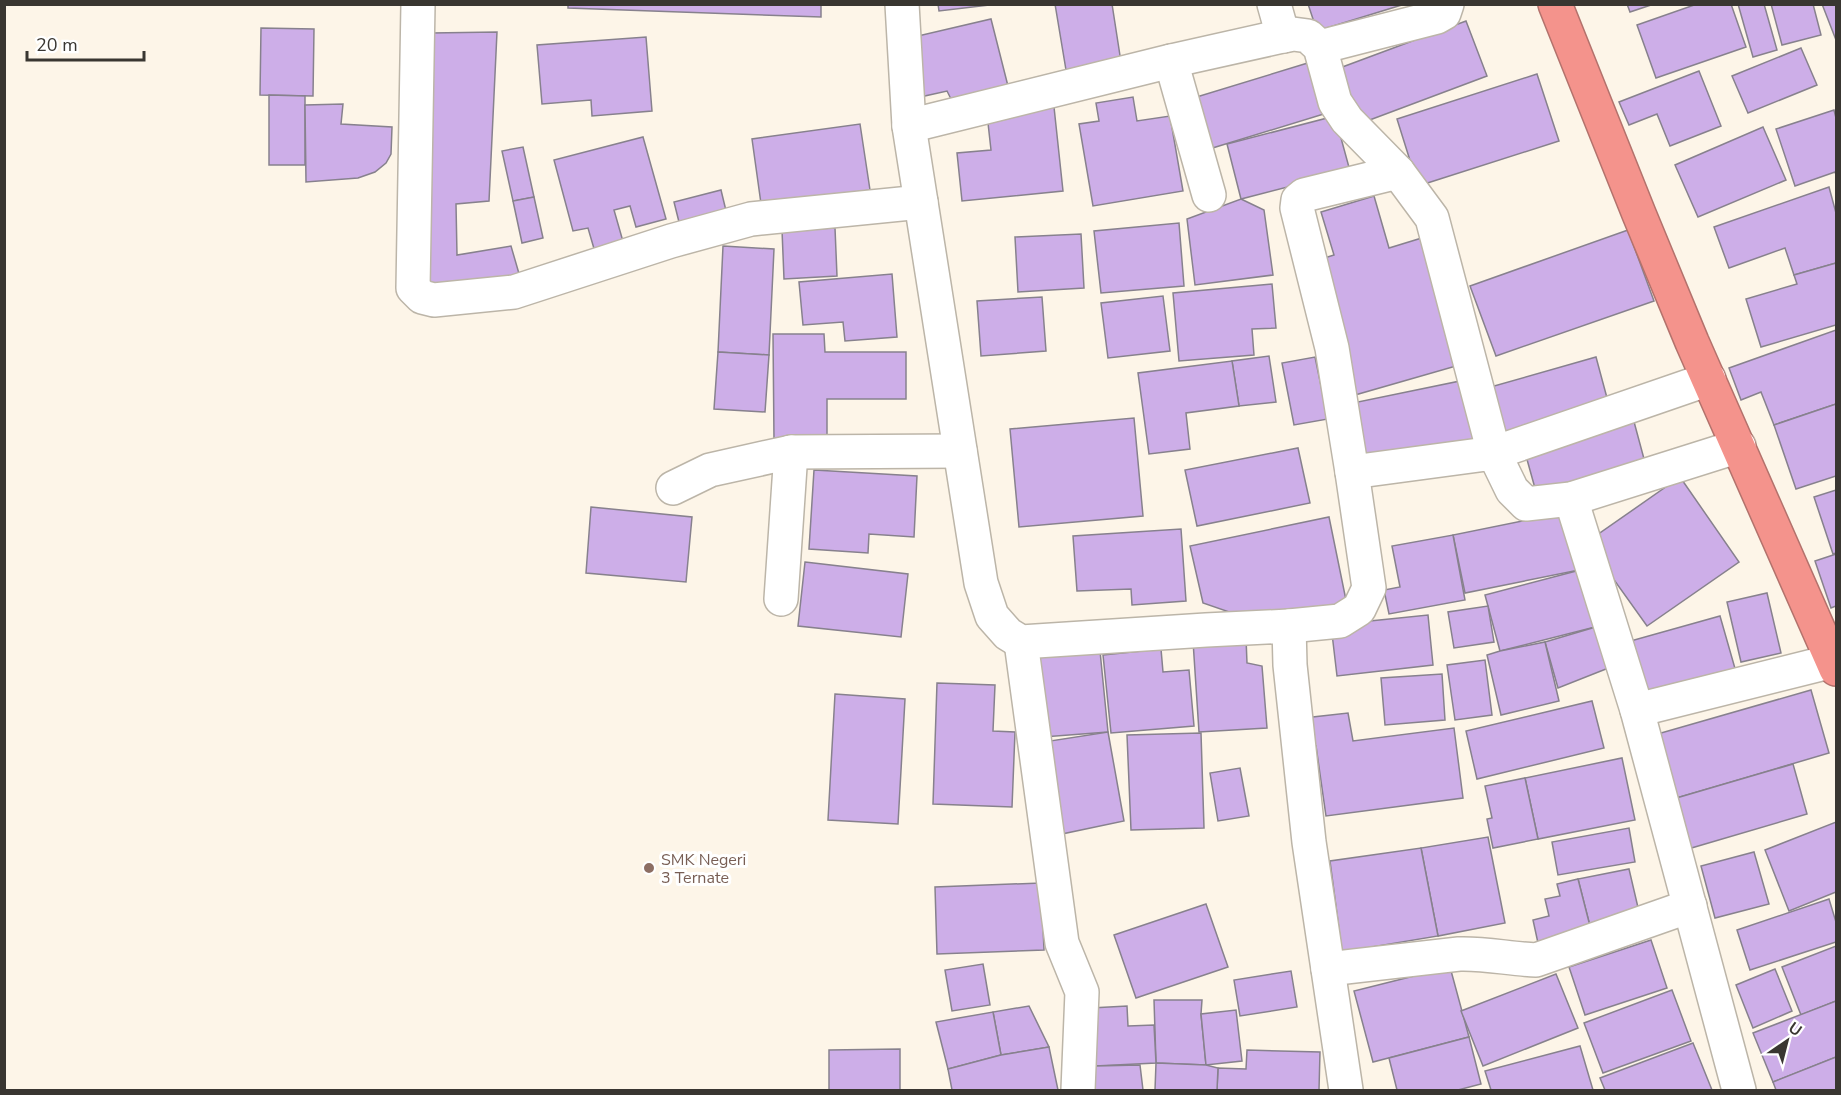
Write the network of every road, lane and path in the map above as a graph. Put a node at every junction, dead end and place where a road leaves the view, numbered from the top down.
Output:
1 (417, 4) edge
2 (902, 4) edge
3 (1274, 4) edge
4 (1447, 4) edge
5 (1555, 4) edge
6 (1283, 36) junction
7 (1320, 47) junction
8 (1172, 61) junction
9 (909, 126) junction
10 (1398, 172) junction
11 (1209, 195) dead end
12 (921, 202) junction
13 (1709, 379) junction
14 (1739, 446) junction
15 (960, 451) junction
16 (791, 452) junction
17 (1494, 453) junction
18 (1352, 472) junction
19 (673, 488) dead end
20 (1571, 499) junction
21 (781, 599) dead end
22 (1289, 626) junction
23 (1021, 642) junction
24 (1835, 665) edge
25 (1637, 710) junction
26 (1690, 906) junction
27 (1328, 969) junction
28 (1078, 1090) edge
29 (1346, 1090) edge
30 (1739, 1090) edge

1 - 12 street
2 - 9 street
3 - 6 street
4 - 7 street
5 - 13 highway
6 - 7 street
6 - 8 street
7 - 10 street
8 - 9 street
8 - 11 street
9 - 12 street
10 - 17 street
10 - 18 street
12 - 15 street
13 - 14 highway
13 - 17 street
14 - 20 street
14 - 24 highway
15 - 16 street
15 - 23 street
16 - 19 street
16 - 21 street
17 - 18 street
17 - 20 street
18 - 22 street
20 - 25 street
22 - 23 street
22 - 27 street
23 - 28 street
24 - 25 street
25 - 26 street
26 - 27 street
26 - 30 street
27 - 29 street

